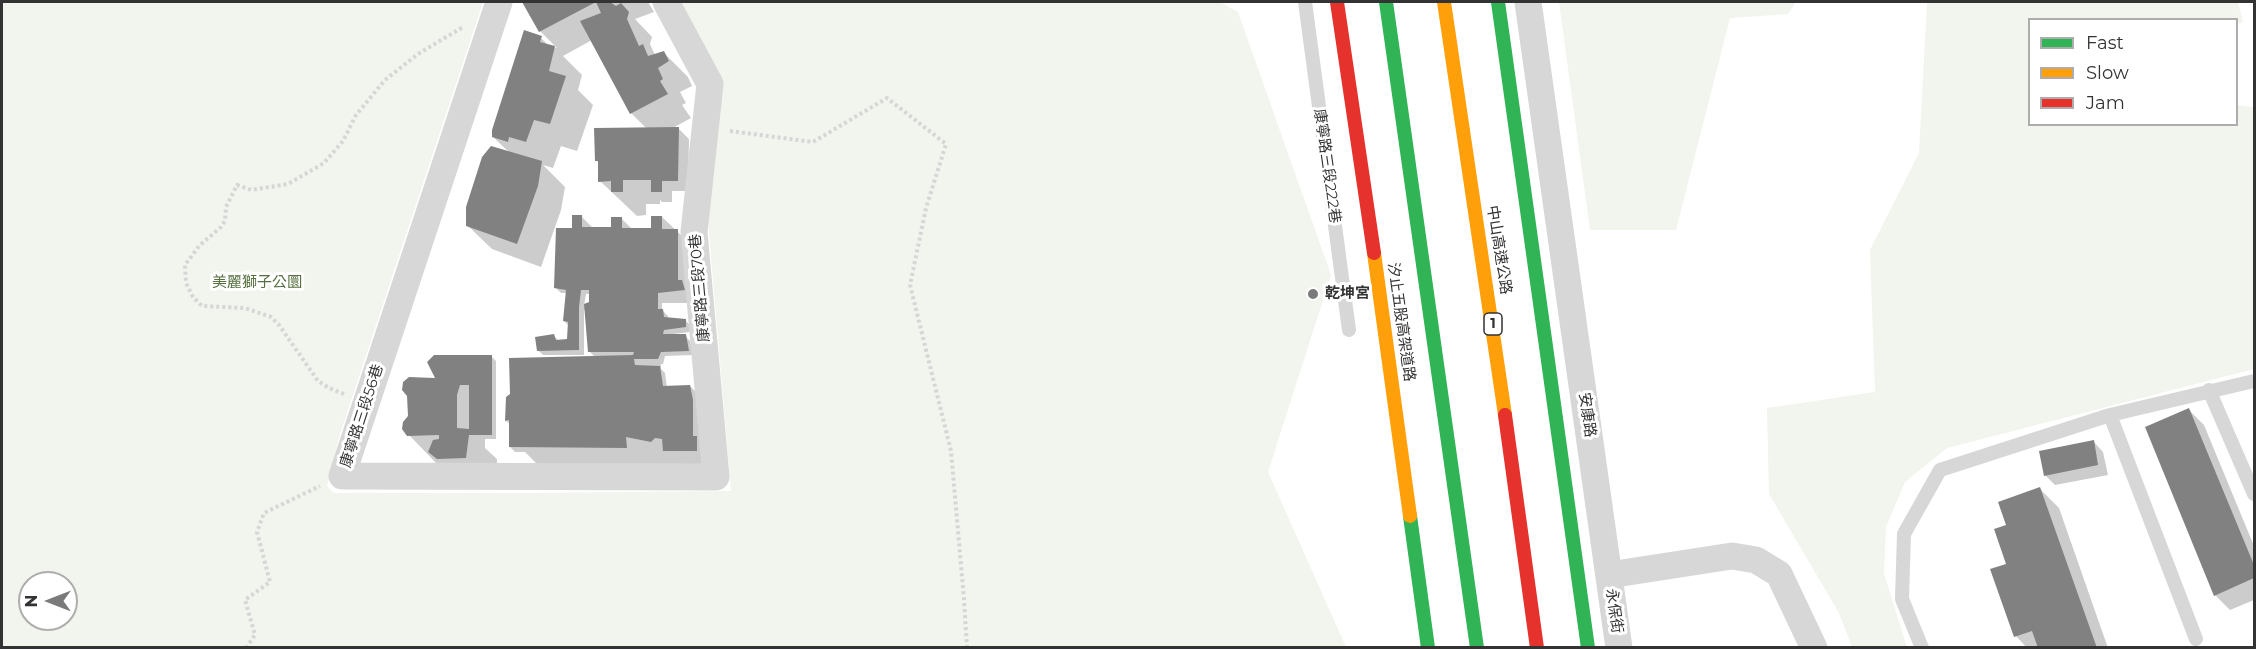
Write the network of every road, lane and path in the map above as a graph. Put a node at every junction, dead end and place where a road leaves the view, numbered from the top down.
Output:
1 (500, 2) edge
2 (666, 2) edge
3 (1305, 2) edge
4 (1337, 2) edge
5 (1386, 2) edge
6 (1444, 2) edge
7 (1498, 2) edge
8 (1528, 2) edge
9 (490, 30) junction
10 (1380, 59) dead end
11 (705, 128) junction
12 (1410, 174) junction
13 (1349, 330) dead end
14 (2254, 381) edge
15 (2209, 390) junction
16 (367, 403) junction
17 (2110, 415) junction
18 (342, 476) junction
19 (717, 477) joint
20 (2254, 494) edge
21 (1609, 575) junction
22 (2196, 639) dead end
23 (246, 648) edge
24 (967, 648) edge
25 (1428, 648) edge
26 (1477, 648) edge
27 (1537, 648) edge
28 (1588, 648) edge
29 (1619, 648) edge
30 (1814, 648) edge
31 (1922, 648) edge

1 - 9 street, 康寧路三段56巷
2 - 11 street, 康寧路三段70巷
3 - 13 lane, 康寧路三段222巷
4 - 25 highway, 汐止五股高架道路
5 - 12 highway
6 - 27 highway, 中山高速公路 / 1
7 - 28 highway
8 - 21 street, 安康路
9 - 16 street, 康寧路三段56巷
9 - 16 path
10 - 12 highway
11 - 19 street, 康寧路三段70巷
11 - 24 path
12 - 26 highway
14 - 15 lane
15 - 17 lane
15 - 20 lane
16 - 18 street, 康寧路三段56巷
17 - 22 lane
17 - 31 lane
18 - 19 street, 康寧路三段56巷
18 - 23 path
21 - 29 street, 永保街
21 - 30 street

